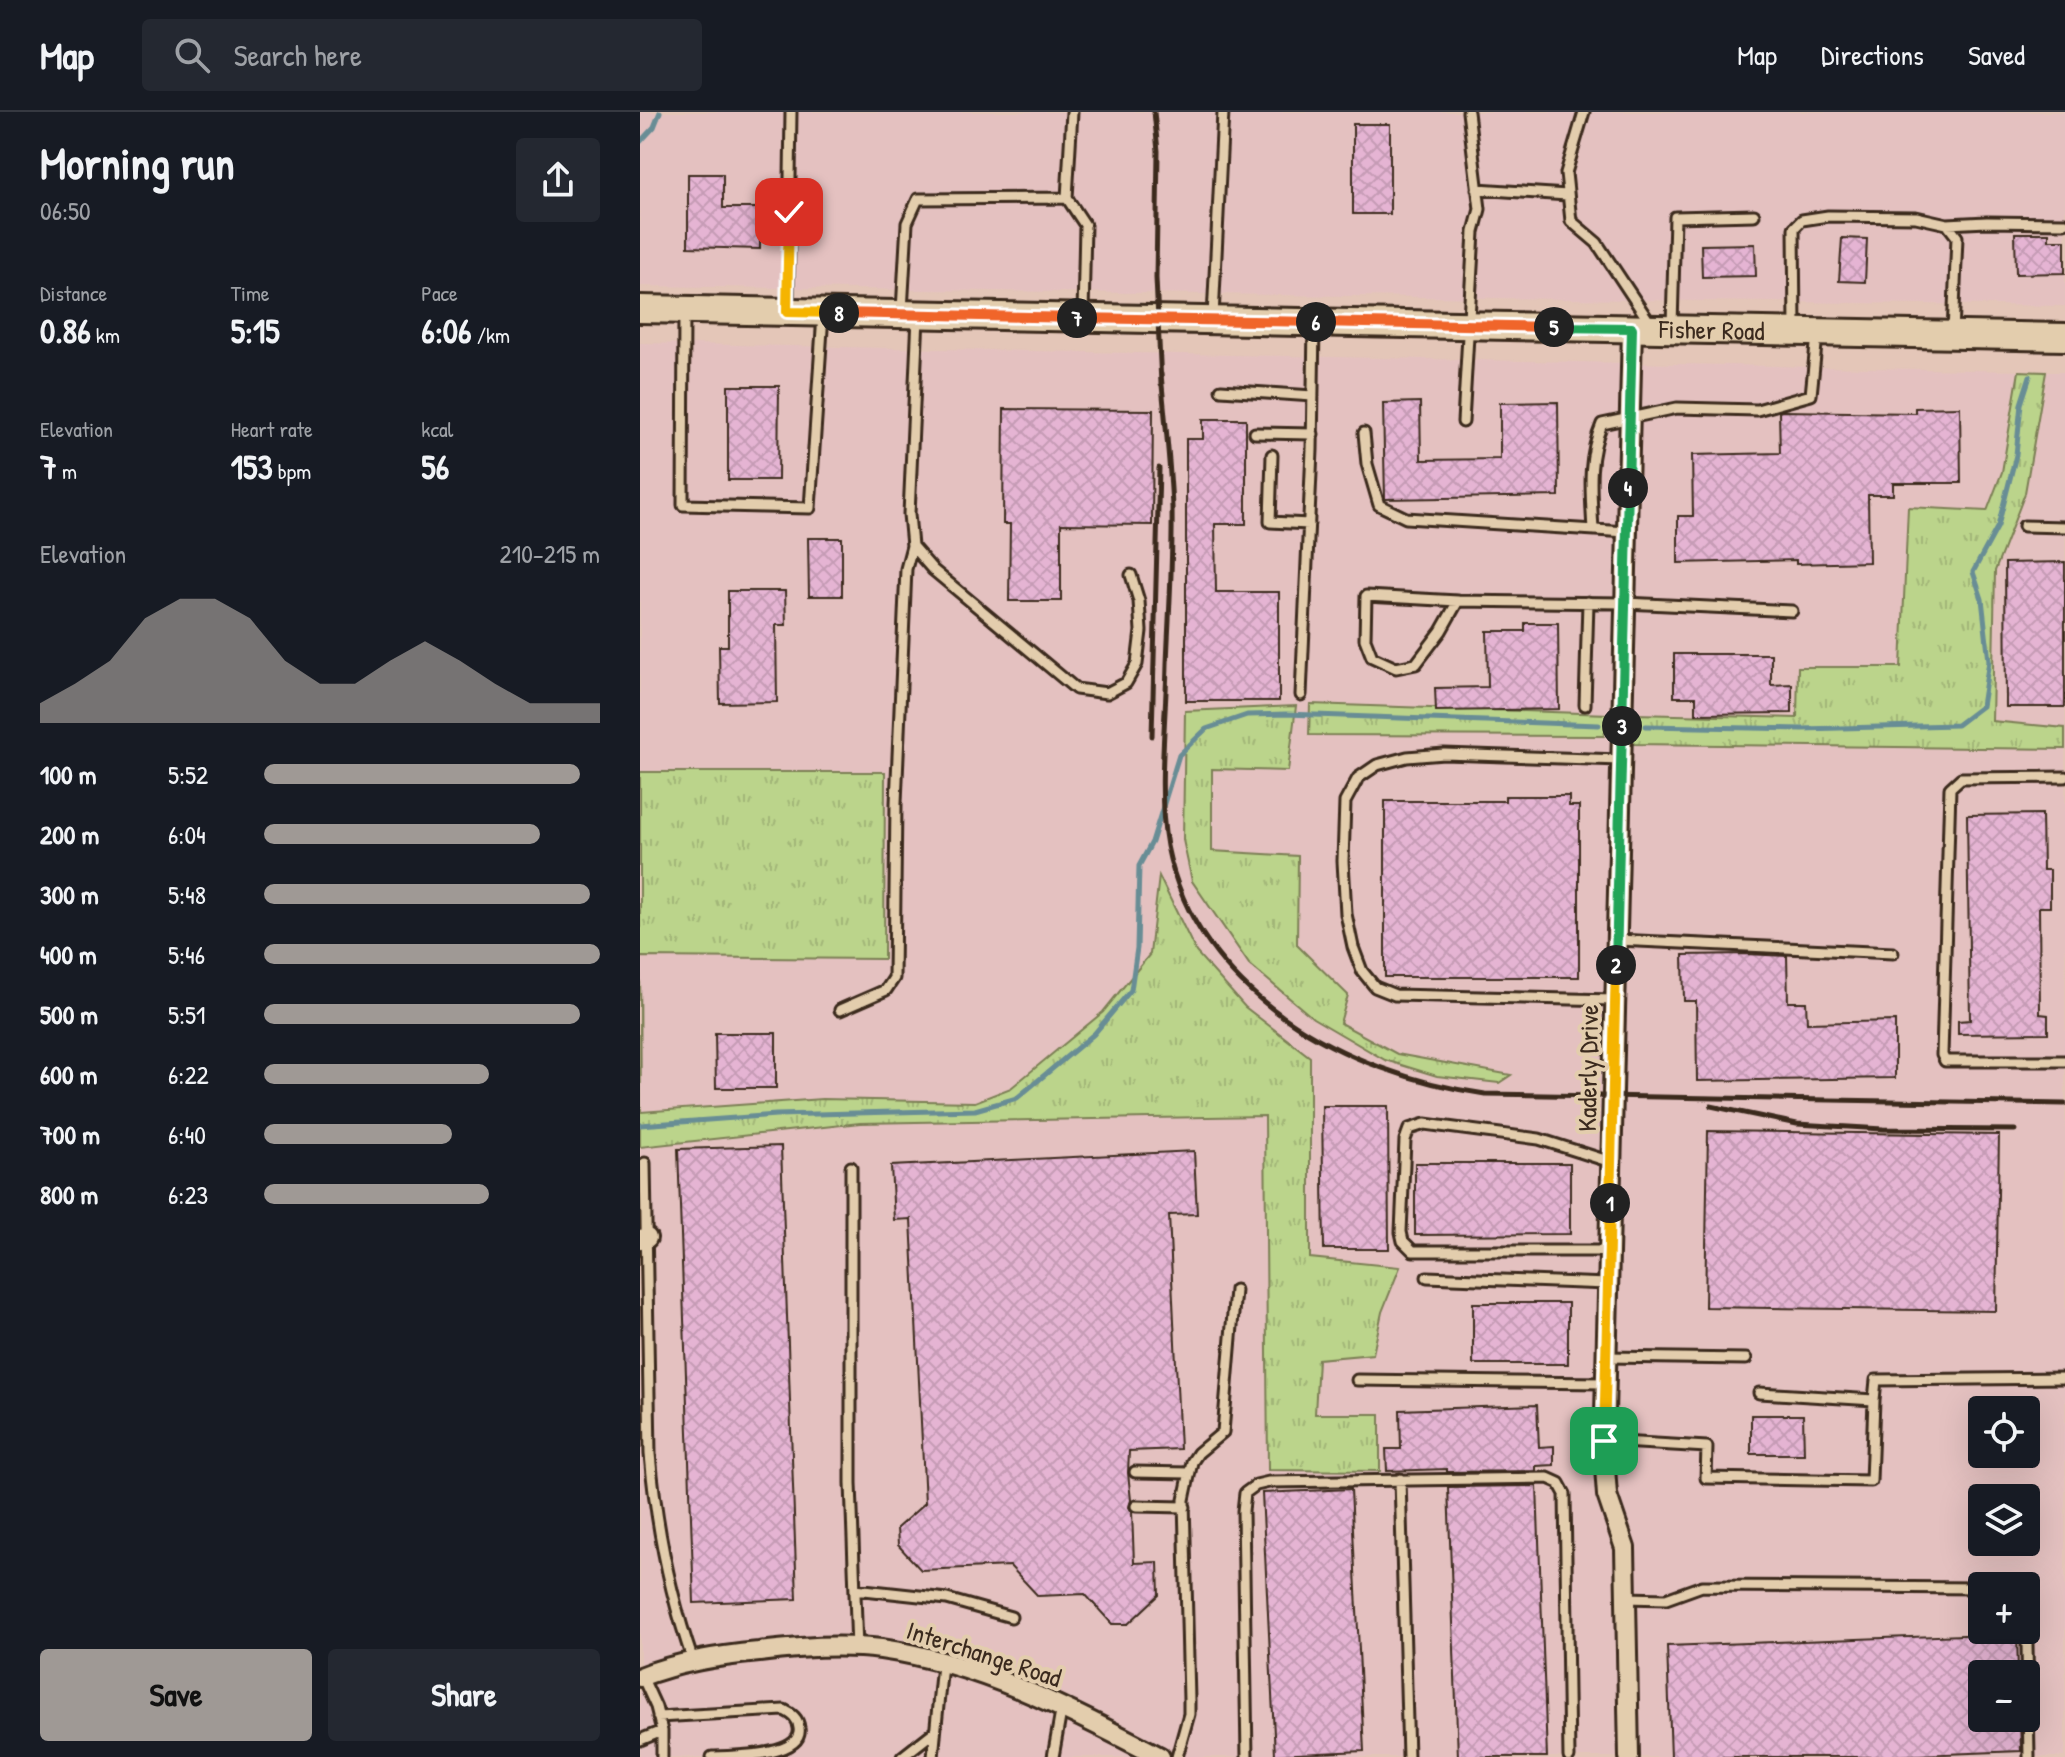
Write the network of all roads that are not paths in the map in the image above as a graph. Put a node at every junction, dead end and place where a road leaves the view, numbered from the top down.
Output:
1 (791, 112) edge
2 (1072, 112) edge
3 (1223, 112) edge
4 (1468, 112) edge
5 (1584, 112) edge
6 (1477, 189) junction
7 (1567, 195) junction
8 (1067, 198) junction
9 (1754, 215) dead end
10 (2065, 223) edge
11 (1947, 224) junction
12 (640, 309) edge
13 (684, 310) junction
14 (787, 312) junction
15 (823, 312) junction
16 (910, 314) junction
17 (1082, 318) junction
18 (1213, 320) junction
19 (1314, 322) junction
20 (1467, 326) junction
21 (1653, 329) junction
22 (1806, 332) junction
23 (1953, 334) junction
24 (2065, 337) edge
25 (1221, 390) dead end
26 (1313, 396) junction
27 (1630, 418) junction
28 (1463, 422) dead end
29 (1255, 433) dead end
30 (1364, 433) dead end
31 (1313, 434) junction
32 (1272, 455) dead end
33 (1309, 524) junction
34 (2024, 526) dead end
35 (2065, 527) edge
36 (1593, 530) junction
37 (1627, 532) junction
38 (912, 546) junction
39 (1131, 575) dead end
40 (1458, 601) junction
41 (1588, 602) junction
42 (1625, 603) junction
43 (1792, 611) dead end
44 (1301, 695) dead end
45 (1585, 705) dead end
46 (1621, 760) junction
47 (2065, 777) edge
48 (1617, 940) junction
49 (1893, 953) dead end
50 (1615, 1000) junction
51 (840, 1010) dead end
52 (2065, 1061) edge
53 (1611, 1162) junction
54 (645, 1163) dead end
55 (851, 1167) dead end
56 (644, 1238) edge
57 (1609, 1251) junction
58 (1427, 1277) dead end
59 (1608, 1284) junction
60 (1235, 1290) dead end
61 (1606, 1357) junction
62 (1746, 1359) dead end
63 (2065, 1378) edge
64 (1357, 1380) dead end
65 (1605, 1383) junction
66 (1759, 1393) dead end
67 (1874, 1400) junction
68 (1604, 1441) junction
69 (1135, 1472) dead end
70 (1189, 1473) junction
71 (1400, 1479) junction
72 (1136, 1506) dead end
73 (1185, 1507) junction
74 (1968, 1588) edge
75 (855, 1589) junction
76 (1626, 1598) junction
77 (1011, 1617) dead end
78 (2027, 1644) edge
79 (857, 1649) junction
80 (693, 1661) junction
81 (942, 1664) junction
82 (641, 1675) edge
83 (1062, 1706) junction
84 (658, 1717) junction
85 (662, 1731) junction
86 (934, 1732) junction
87 (640, 1740) edge
88 (662, 1757) edge
89 (712, 1757) edge
90 (902, 1757) edge
91 (933, 1757) edge
92 (1053, 1757) edge
93 (1160, 1757) edge
94 (1177, 1757) edge
95 (1247, 1757) edge
96 (1408, 1757) edge
97 (1569, 1757) edge
98 (1629, 1757) edge
99 (2029, 1757) edge

1 - 14 lane
2 - 8 lane
3 - 18 lane
4 - 6 lane
5 - 7 lane
6 - 7 lane
6 - 20 lane
7 - 21 lane
8 - 16 lane
8 - 17 lane
9 - 21 lane
10 - 11 lane
11 - 22 lane
11 - 23 lane
12 - 13 main road, Fisher Road
13 - 14 main road, Fisher Road
13 - 15 lane
14 - 15 main road, Fisher Road
15 - 16 main road, Fisher Road
16 - 17 main road, Fisher Road
16 - 38 lane
17 - 18 main road, Fisher Road
18 - 19 main road, Fisher Road
19 - 20 main road, Fisher Road
19 - 26 lane
20 - 21 main road, Fisher Road
20 - 28 lane
21 - 22 main road, Fisher Road
21 - 27 street, Kaderly Drive
22 - 23 main road, Fisher Road
22 - 27 lane
23 - 24 main road, Fisher Road
25 - 26 lane
26 - 31 lane
27 - 36 lane
27 - 37 street, Kaderly Drive
29 - 31 lane
30 - 36 lane
31 - 33 lane
32 - 33 lane
33 - 44 lane
34 - 35 lane
36 - 37 lane
37 - 42 street, Kaderly Drive
38 - 39 lane
38 - 51 lane
40 - 40 lane
40 - 41 lane
41 - 42 lane
41 - 45 lane
42 - 43 lane
42 - 46 street, Kaderly Drive
46 - 48 street, Kaderly Drive
46 - 50 lane
47 - 52 lane
48 - 49 lane
48 - 50 street, Kaderly Drive
50 - 53 street, Kaderly Drive
53 - 57 street, Kaderly Drive
53 - 57 lane
54 - 56 lane
55 - 75 lane
56 - 80 lane
57 - 59 street, Kaderly Drive
58 - 59 lane
59 - 61 street, Kaderly Drive
60 - 70 lane
61 - 62 lane
61 - 65 street, Kaderly Drive
63 - 67 lane
64 - 65 lane
65 - 68 street, Kaderly Drive
66 - 67 lane
67 - 68 lane
68 - 76 street, Kaderly Drive
69 - 70 lane
70 - 73 lane
71 - 95 lane
71 - 96 lane
71 - 97 lane
72 - 73 lane
73 - 94 lane
74 - 76 lane
75 - 77 lane
75 - 79 lane
76 - 98 street, Kaderly Drive
78 - 99 lane
79 - 80 street, Interchange Road
79 - 81 street, Interchange Road
80 - 82 street, Interchange Road
81 - 83 street, Interchange Road
81 - 86 lane
82 - 84 lane
83 - 92 lane
83 - 93 street, Interchange Road
84 - 85 lane
84 - 89 lane
85 - 87 lane
85 - 88 lane
86 - 90 lane
86 - 91 lane

